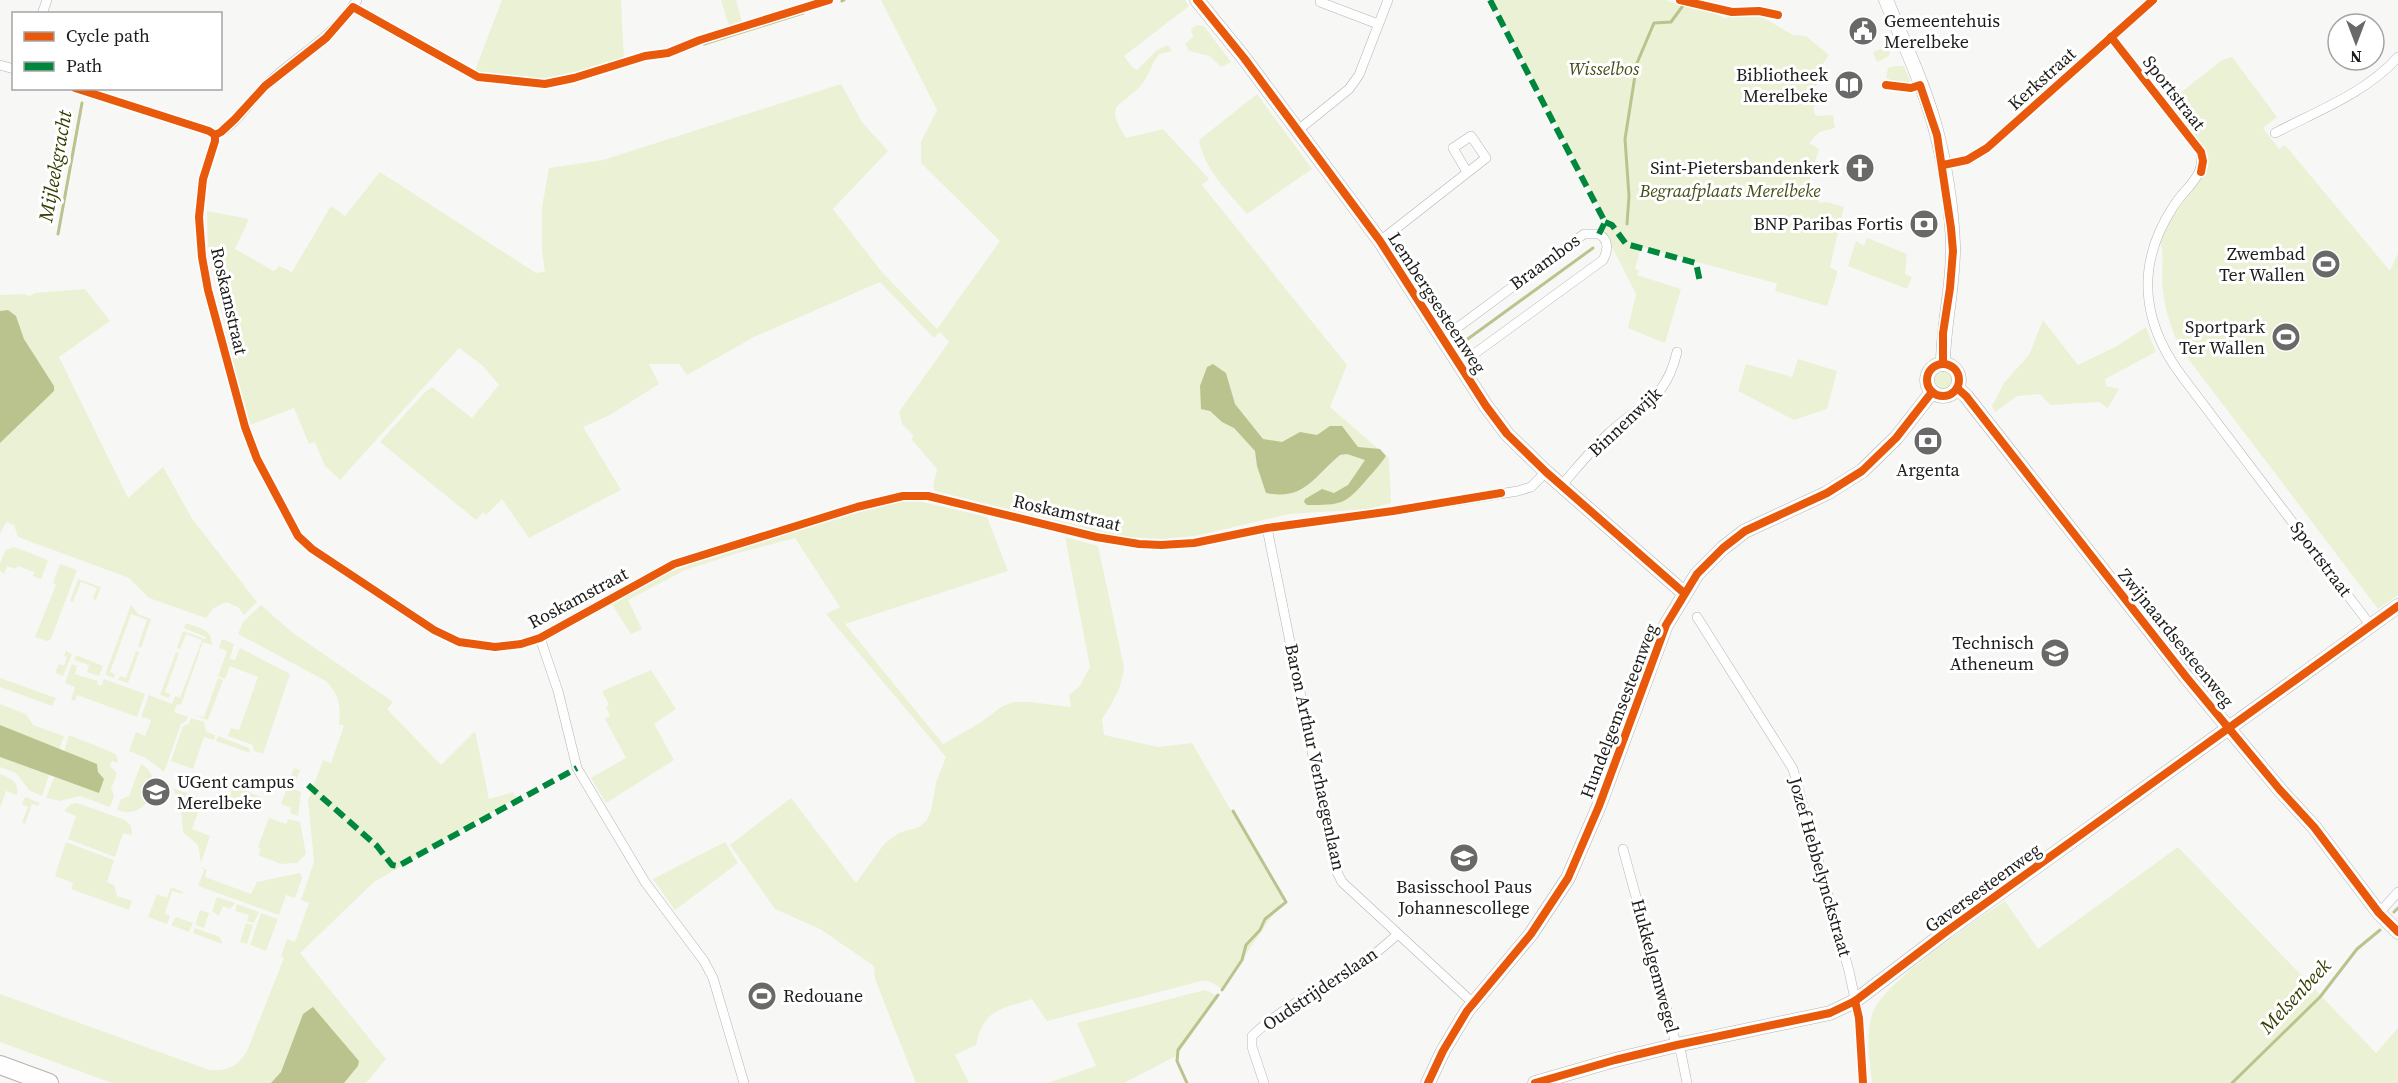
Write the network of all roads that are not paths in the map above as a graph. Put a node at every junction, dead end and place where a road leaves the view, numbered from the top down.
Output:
1 (357, 0) edge
2 (829, 0) edge
3 (1197, 0) edge
4 (1388, 0) edge
5 (1886, 0) edge
6 (2153, 0) edge
7 (1320, 2) dead end
8 (2139, 4) edge
9 (1378, 24) junction
10 (2111, 37) junction
11 (700, 40) dead end
12 (2398, 57) edge
13 (81, 90) edge
14 (1297, 131) junction
15 (2274, 133) dead end
16 (215, 135) junction
17 (1943, 165) junction
18 (1467, 171) dead end
19 (1380, 241) junction
20 (1442, 339) junction
21 (1677, 352) dead end
22 (1943, 364) junction
23 (1459, 365) junction
24 (1957, 388) junction
25 (1932, 392) junction
26 (1546, 472) junction
27 (1561, 486) junction
28 (1267, 528) junction
29 (1684, 592) junction
30 (2398, 606) edge
31 (1697, 617) dead end
32 (2371, 626) junction
33 (540, 638) junction
34 (2230, 729) junction
35 (1623, 849) dead end
36 (2398, 892) edge
37 (2379, 913) junction
38 (2398, 932) edge
39 (1398, 934) junction
40 (1855, 1001) junction
41 (1473, 1003) junction
42 (1677, 1045) junction
43 (0, 1065) edge
44 (49, 1083) edge
45 (744, 1083) edge
46 (1264, 1083) edge
47 (1428, 1083) edge
48 (1535, 1083) edge
49 (1687, 1083) edge
50 (1863, 1083) edge

1 - 16 street
2 - 11 street
3 - 14 main road, Lembergsesteenweg
4 - 9 street
5 - 17 main road
6 - 8 street, Kerkstraat
7 - 9 street
8 - 10 street, Kerkstraat
9 - 14 street
10 - 17 street, Kerkstraat
10 - 32 street, Sportstraat
12 - 15 street
13 - 16 street
14 - 19 main road, Lembergsesteenweg
16 - 33 street, Roskamstraat
17 - 22 main road
18 - 19 street
19 - 20 main road, Lembergsesteenweg
20 - 23 main road, Lembergsesteenweg
20 - 23 street, Braambos
21 - 27 street, Binnenwijk
22 - 24 main road
22 - 25 main road
23 - 26 main road, Lembergsesteenweg
24 - 25 main road
24 - 34 main road, Zwijnaardsesteenweg
25 - 29 main road, Hundelgemsesteenweg
26 - 27 main road, Lembergsesteenweg
26 - 28 street, Roskamstraat
27 - 29 main road, Lembergsesteenweg
28 - 33 street, Roskamstraat
28 - 39 street, Baron Arthur Verhaegenlaan
29 - 41 main road, Hundelgemsesteenweg
30 - 32 main road, Gaversesteenweg
31 - 40 street, Jozef Hebbelynckstraat
32 - 34 main road, Gaversesteenweg
33 - 45 street
34 - 37 main road, Zwijnaardsesteenweg
34 - 40 main road, Gaversesteenweg
35 - 42 street, Hukkelgemwegel
36 - 37 street
37 - 38 main road, Zwijnaardsesteenweg
39 - 41 street, Baron Arthur Verhaegenlaan
39 - 46 street, Oudstrijderslaan
40 - 42 main road, Gaversesteenweg
40 - 50 street, Jozef Hebbelynckstraat
41 - 47 main road, Hundelgemsesteenweg
42 - 48 main road, Gaversesteenweg
42 - 49 street, Hukkelgemwegel
43 - 44 highway

